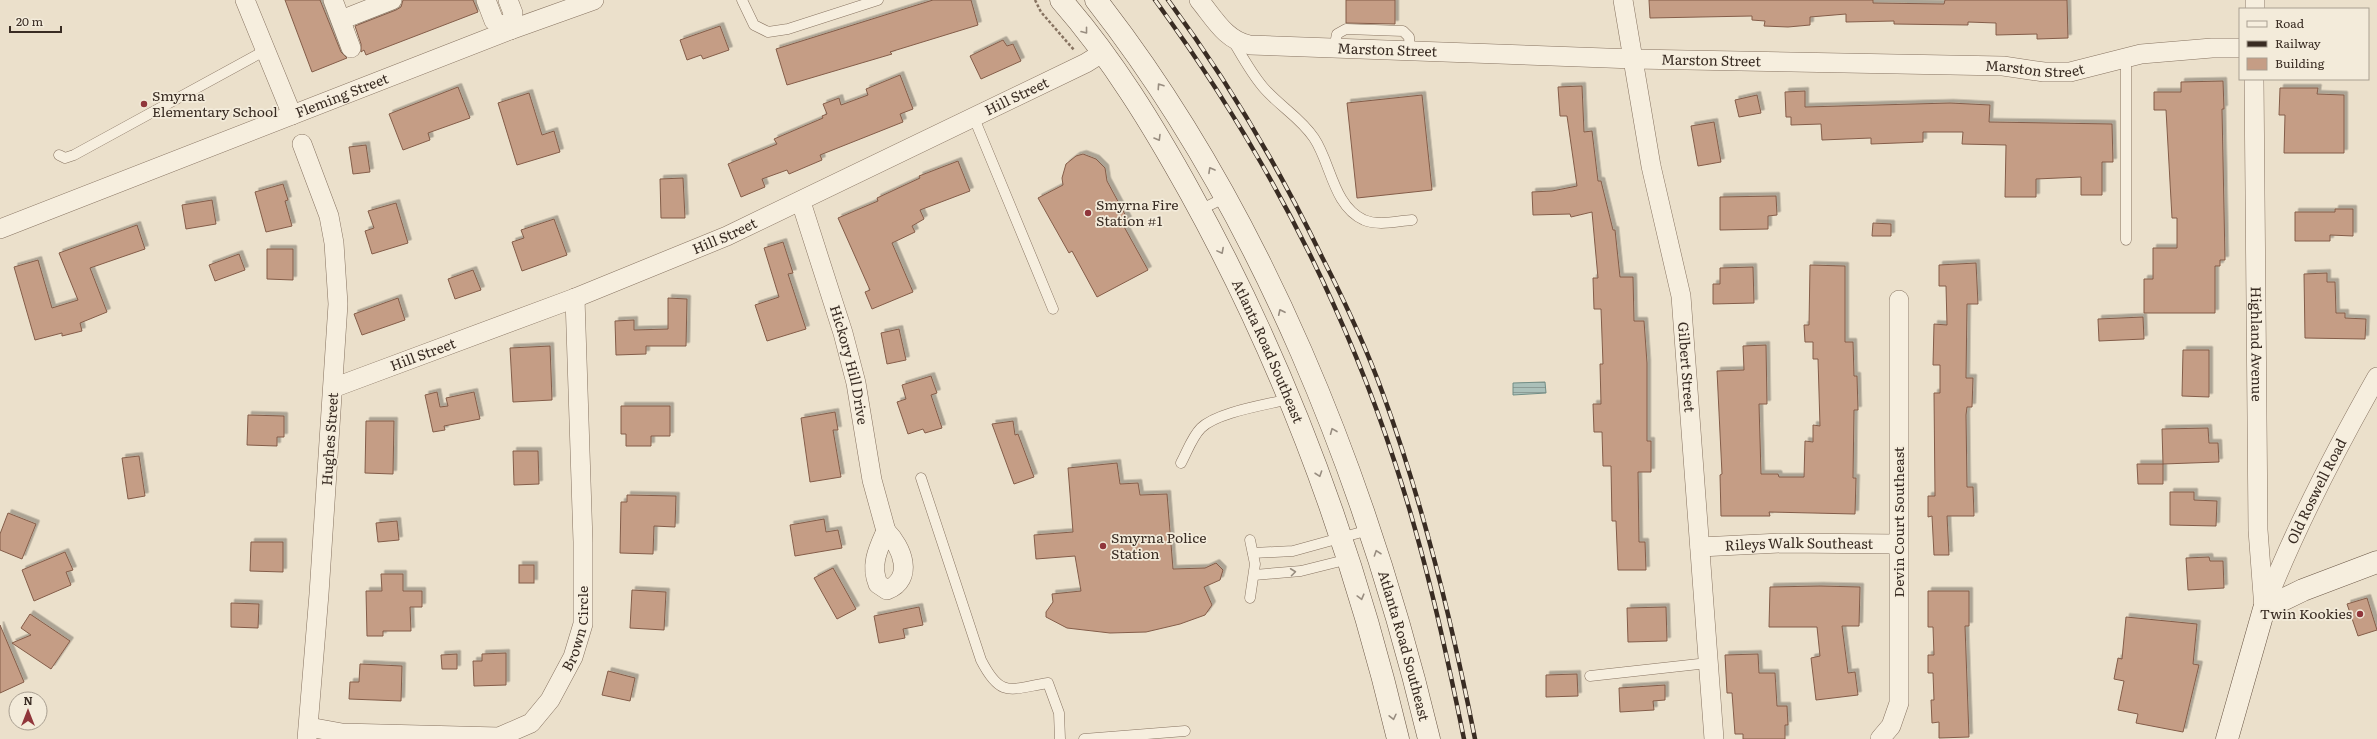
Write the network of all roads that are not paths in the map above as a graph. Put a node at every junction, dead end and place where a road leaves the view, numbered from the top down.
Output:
1 (245, 0) edge
2 (333, 0) edge
3 (392, 0) edge
4 (486, 0) edge
5 (508, 0) edge
6 (594, 0) edge
7 (742, 0) edge
8 (878, 0) edge
9 (1060, 0) edge
10 (1096, 0) edge
11 (1199, 0) edge
12 (1623, 0) edge
13 (341, 20) junction
14 (510, 30) junction
15 (1125, 37) junction
16 (1230, 38) junction
17 (351, 48) dead end
18 (2239, 48) edge
19 (266, 50) junction
20 (1094, 58) junction
21 (1634, 59) junction
22 (2126, 59) junction
23 (2254, 80) edge
24 (292, 115) junction
25 (974, 118) junction
26 (302, 144) dead end
27 (59, 155) dead end
28 (1226, 198) junction
29 (801, 202) junction
30 (1200, 210) junction
31 (1412, 220) dead end
32 (0, 229) edge
33 (2126, 240) dead end
34 (575, 298) junction
35 (1899, 300) dead end
36 (1053, 309) dead end
37 (2377, 377) edge
38 (333, 388) junction
39 (1289, 399) junction
40 (1181, 463) dead end
41 (921, 478) dead end
42 (1369, 530) junction
43 (886, 531) dead end
44 (1342, 538) junction
45 (1250, 540) dead end
46 (1898, 544) junction
47 (1700, 547) junction
48 (1253, 553) junction
49 (1349, 559) junction
50 (2377, 562) edge
51 (1254, 575) junction
52 (1250, 598) dead end
53 (2264, 608) junction
54 (1708, 663) junction
55 (1590, 676) dead end
56 (1185, 731) dead end
57 (308, 733) edge
58 (1108, 738) edge
59 (1060, 739) edge
60 (1084, 739) edge
61 (1398, 739) edge
62 (1429, 739) edge
63 (1714, 739) edge
64 (1880, 739) edge
65 (2227, 739) edge

1 - 19 street
2 - 13 street
3 - 13 street
4 - 14 street
5 - 14 street
6 - 14 street, Fleming Street
7 - 8 lane
9 -> 20 main road, Atlanta Road Southeast
10 - 15 main road, Atlanta Road Southeast
11 - 16 street
12 - 21 street, Gilbert Street
13 - 17 street
14 - 24 street, Fleming Street
15 - 20 lane
28 -> 15 main road, Atlanta Road Southeast
16 - 21 street, Marston Street
16 - 31 lane
18 - 22 street, Marston Street
19 - 24 street
19 - 27 lane
20 - 25 street, Hill Street
20 -> 30 main road, Atlanta Road Southeast
21 - 22 street, Marston Street
21 - 47 street, Gilbert Street
22 - 33 lane
23 - 53 street, Highland Avenue
24 - 32 street, Fleming Street
25 - 29 street, Hill Street
25 - 36 lane
26 - 38 street, Hughes Street
28 - 30 lane
42 -> 28 main road, Atlanta Road Southeast
29 - 34 street, Hill Street
29 - 43 street, Hickory Hill Drive
30 -> 39 main road, Atlanta Road Southeast
34 - 38 street, Hill Street
34 - 57 street, Brown Circle
35 - 46 street, Devin Court Southeast
37 - 53 street, Old Roswell Road
38 - 57 street, Hughes Street
39 - 40 lane
39 -> 44 main road, Atlanta Road Southeast
41 - 59 lane
42 - 44 lane
62 -> 42 main road, Atlanta Road Southeast
44 - 48 lane
44 - 49 main road, Atlanta Road Southeast
45 - 48 lane
46 - 47 street, Rileys Walk Southeast
46 - 64 street, Devin Court Southeast
47 - 54 street, Gilbert Street
48 - 51 lane
51 -> 49 lane
49 -> 61 main road, Atlanta Road Southeast
50 - 53 main road
51 - 52 lane
53 - 65 main road
54 - 55 lane
54 - 63 street, Gilbert Street
56 - 58 lane
58 - 60 lane

